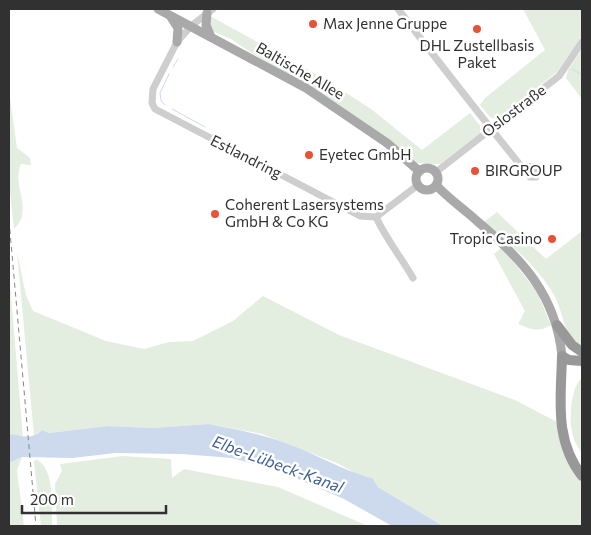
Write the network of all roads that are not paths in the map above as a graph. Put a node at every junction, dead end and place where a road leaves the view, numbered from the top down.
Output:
1 (158, 9) edge
2 (398, 9) edge
3 (210, 11) edge
4 (167, 14) junction
5 (191, 26) junction
6 (211, 37) junction
7 (177, 42) junction
8 (582, 42) edge
9 (491, 128) junction
10 (521, 166) dead end
11 (419, 171) junction
12 (436, 172) junction
13 (418, 185) junction
14 (437, 186) junction
15 (376, 217) junction
16 (413, 278) dead end
17 (557, 325) junction
18 (582, 352) edge
19 (562, 356) junction
20 (582, 361) edge
21 (582, 476) edge

1 - 4 main road, Baltische Allee
2 - 9 street
3 - 5 street, Estlandring
3 - 6 main road
4 - 5 main road, Baltische Allee
4 - 7 main road
5 - 6 main road, Baltische Allee
5 - 7 street, Estlandring
6 - 11 main road, Baltische Allee
7 - 15 street, Estlandring
8 - 9 street, Oslostraße
9 - 10 street
9 - 12 street, Oslostraße
11 - 12 main road
11 - 13 main road
12 - 14 main road
13 - 14 main road
13 - 15 street
14 - 17 main road
15 - 16 street
17 - 18 highway
17 - 19 main road
19 - 20 highway
19 - 21 highway

